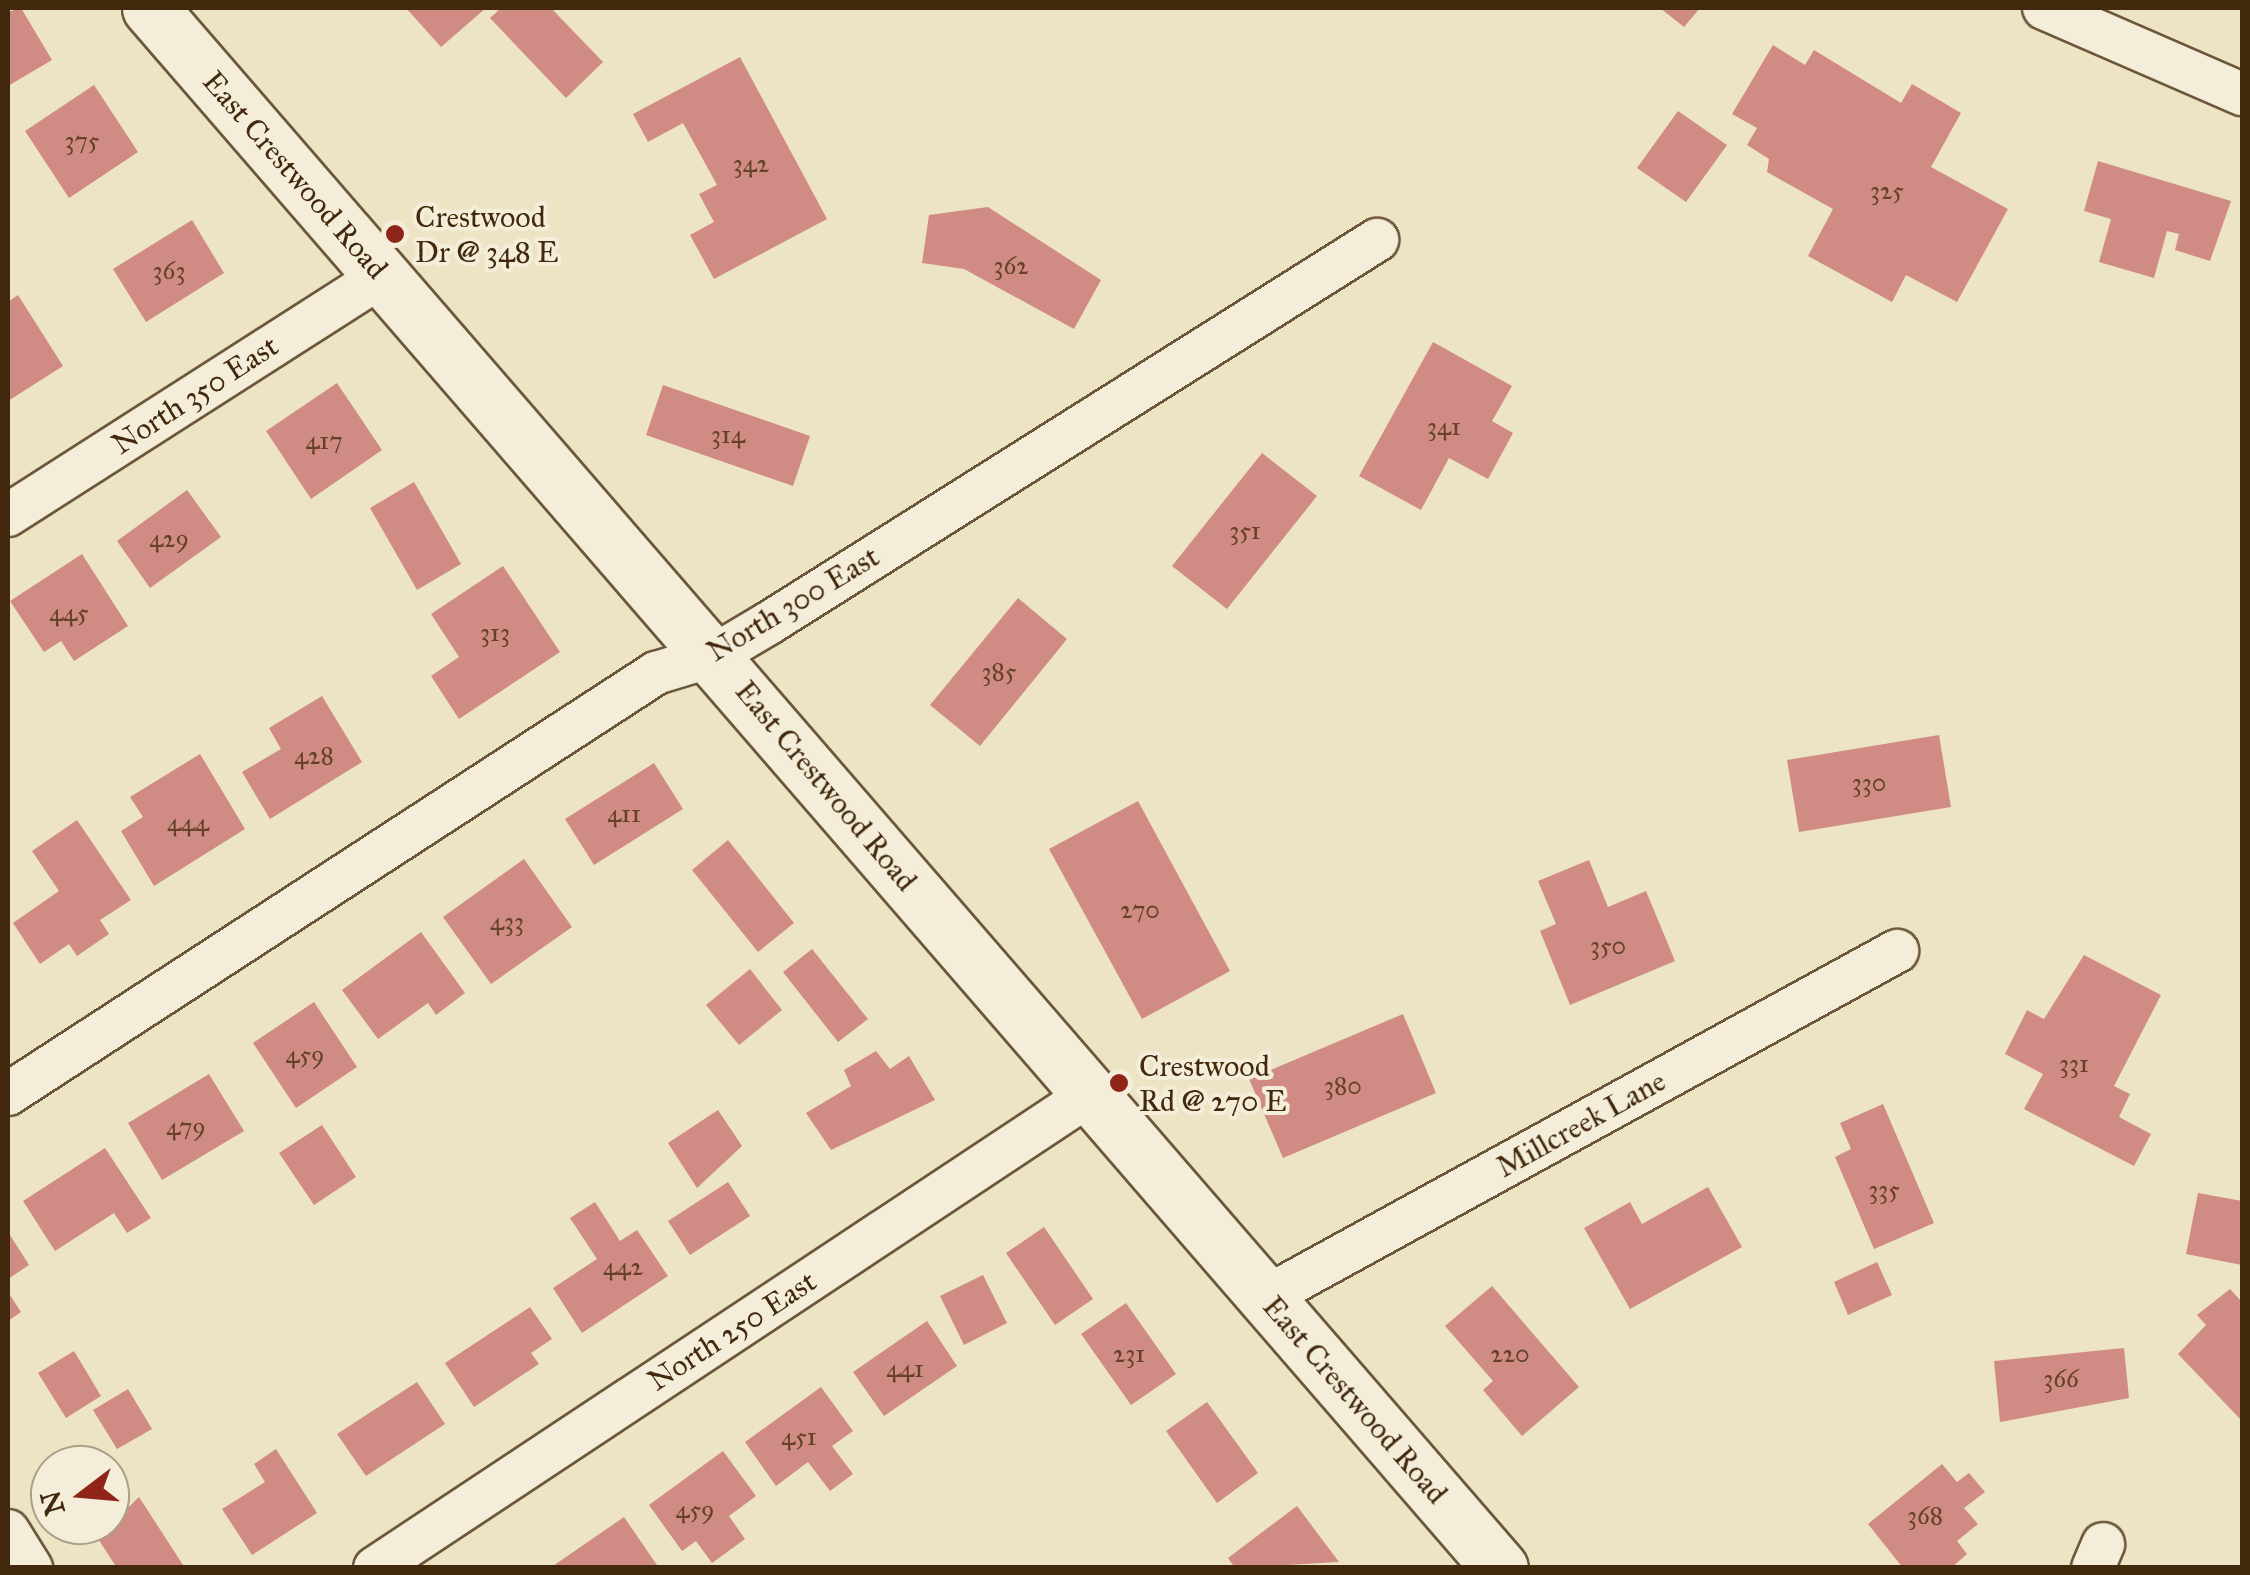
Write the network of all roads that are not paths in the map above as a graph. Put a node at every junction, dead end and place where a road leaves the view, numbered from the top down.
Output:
1 (150, 8) edge
2 (2044, 8) edge
3 (2242, 94) edge
4 (1377, 240) dead end
5 (382, 276) junction
6 (8, 515) edge
7 (715, 656) junction
8 (1896, 951) dead end
9 (8, 1094) edge
10 (1089, 1094) junction
11 (1266, 1298) junction
12 (8, 1530) edge
13 (1490, 1564) edge
14 (31, 1568) edge
15 (375, 1568) edge

1 - 5 street, East Crestwood Road
2 - 3 street
4 - 7 street, North 300 East
5 - 6 street, North 350 East
5 - 7 street, East Crestwood Road
7 - 9 street, North 300 East
7 - 10 street, East Crestwood Road
8 - 11 street, Millcreek Lane
10 - 11 street, East Crestwood Road
10 - 15 street, North 250 East
11 - 13 street, East Crestwood Road
12 - 14 street

